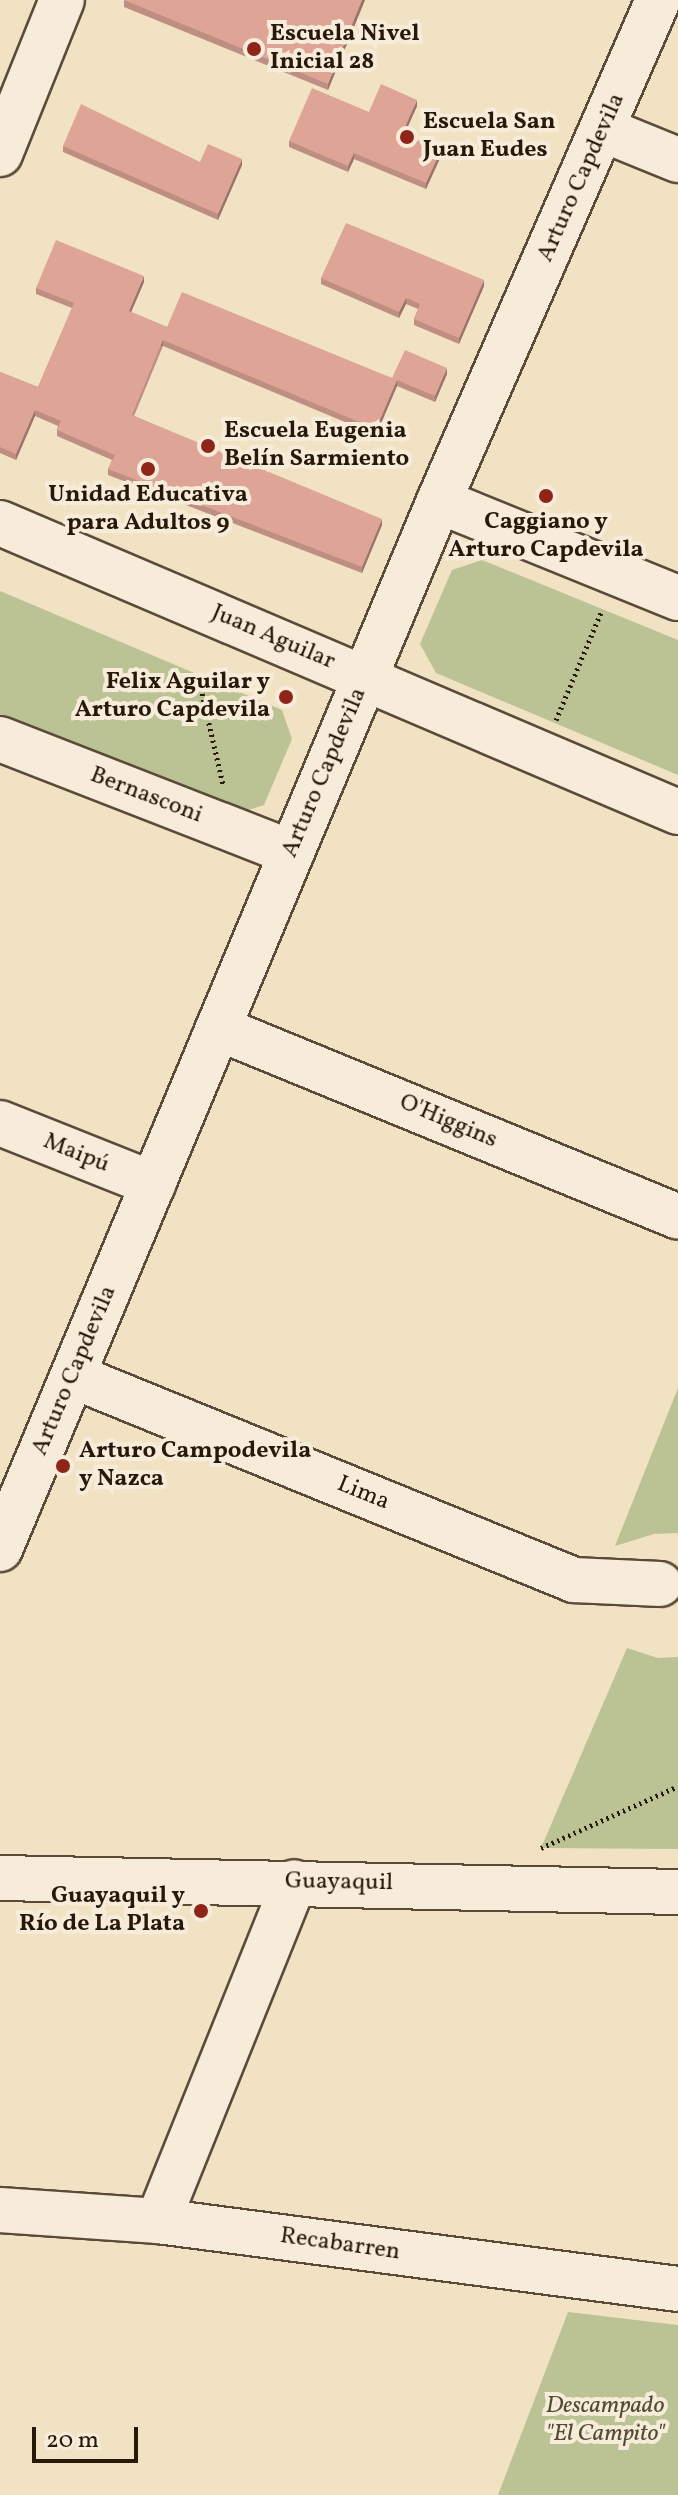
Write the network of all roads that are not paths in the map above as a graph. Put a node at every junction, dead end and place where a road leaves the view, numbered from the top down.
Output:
1 (62, 0) edge
2 (658, 0) edge
3 (5, 126) edge
4 (604, 130) junction
5 (678, 160) edge
6 (439, 501) junction
7 (0, 523) edge
8 (678, 598) edge
9 (366, 677) junction
10 (0, 739) edge
11 (678, 812) edge
12 (292, 853) junction
13 (218, 1028) junction
14 (0, 1123) edge
15 (153, 1184) junction
16 (678, 1217) edge
17 (73, 1376) junction
18 (1, 1542) edge
19 (660, 1584) dead end
20 (0, 1878) edge
21 (294, 1882) junction
22 (678, 1892) edge
23 (0, 2210) edge
24 (158, 2221) junction
25 (678, 2289) edge

1 - 3 street
2 - 4 street, Arturo Capdevila
4 - 5 street
4 - 6 street, Arturo Capdevila
6 - 8 street
6 - 9 street, Arturo Capdevila
7 - 9 street, Juan Aguilar
9 - 11 street, Juan Aguilar
9 - 12 street, Arturo Capdevila
10 - 12 street, Bernasconi
12 - 13 street, Arturo Capdevila
13 - 15 street, Arturo Capdevila
13 - 16 street, O'Higgins
14 - 15 street, Maipú
15 - 17 street, Arturo Capdevila
17 - 18 street, Arturo Capdevila
17 - 19 street, Lima
20 - 21 street, Guayaquil
21 - 22 street, Guayaquil
21 - 24 street
23 - 24 street, Recabarren
24 - 25 street, Recabarren

